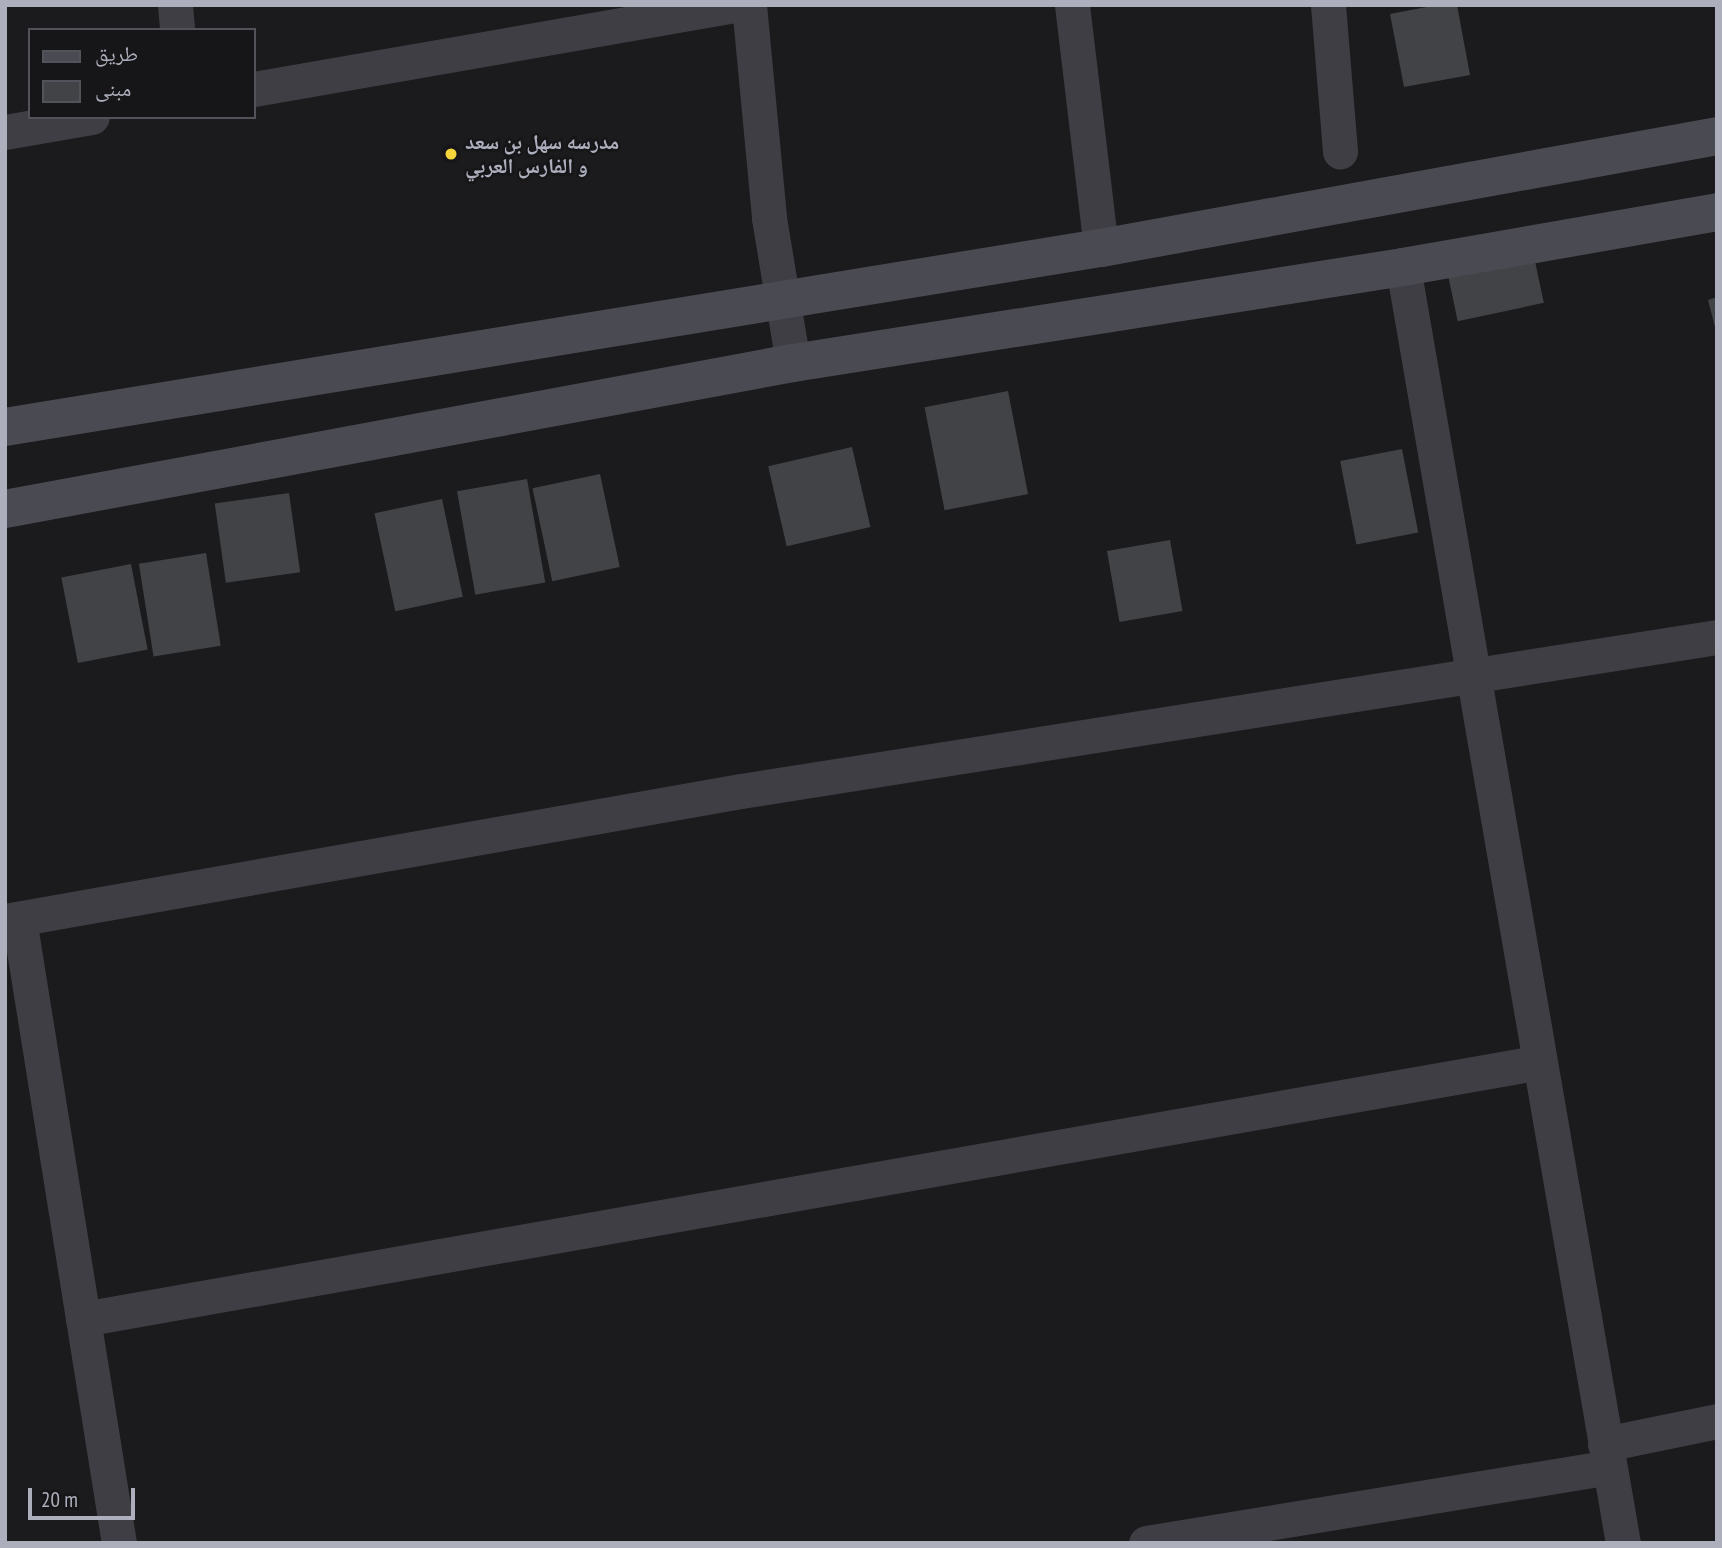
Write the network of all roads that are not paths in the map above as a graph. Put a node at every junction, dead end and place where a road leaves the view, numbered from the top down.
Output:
1 (176, 5) edge
2 (735, 5) edge
3 (749, 5) edge
4 (1072, 5) edge
5 (1328, 5) edge
6 (177, 28) edge
7 (256, 89) edge
8 (80, 119) edge
9 (5, 132) edge
10 (1717, 136) edge
11 (1340, 152) dead end
12 (1717, 212) edge
13 (1101, 248) junction
14 (1403, 267) junction
15 (782, 301) junction
16 (793, 363) junction
17 (5, 427) edge
18 (5, 509) edge
19 (1717, 637) edge
20 (1473, 677) junction
21 (12, 920) edge
22 (1540, 1062) junction
23 (83, 1319) junction
24 (1717, 1421) edge
25 (1607, 1456) junction
26 (119, 1543) edge
27 (1146, 1543) edge
28 (1623, 1543) edge

1 - 6 street
2 - 7 street
3 - 15 street
4 - 13 street
5 - 11 street
8 - 9 street
10 - 13 main road
12 - 14 main road
13 - 15 main road
14 - 16 main road
14 - 20 street
15 - 16 street
15 - 17 main road
16 - 18 main road
19 - 20 street
20 - 21 street
20 - 22 street
21 - 23 street
22 - 23 street
22 - 25 street
23 - 26 street
24 - 25 street
25 - 27 street
25 - 28 street

